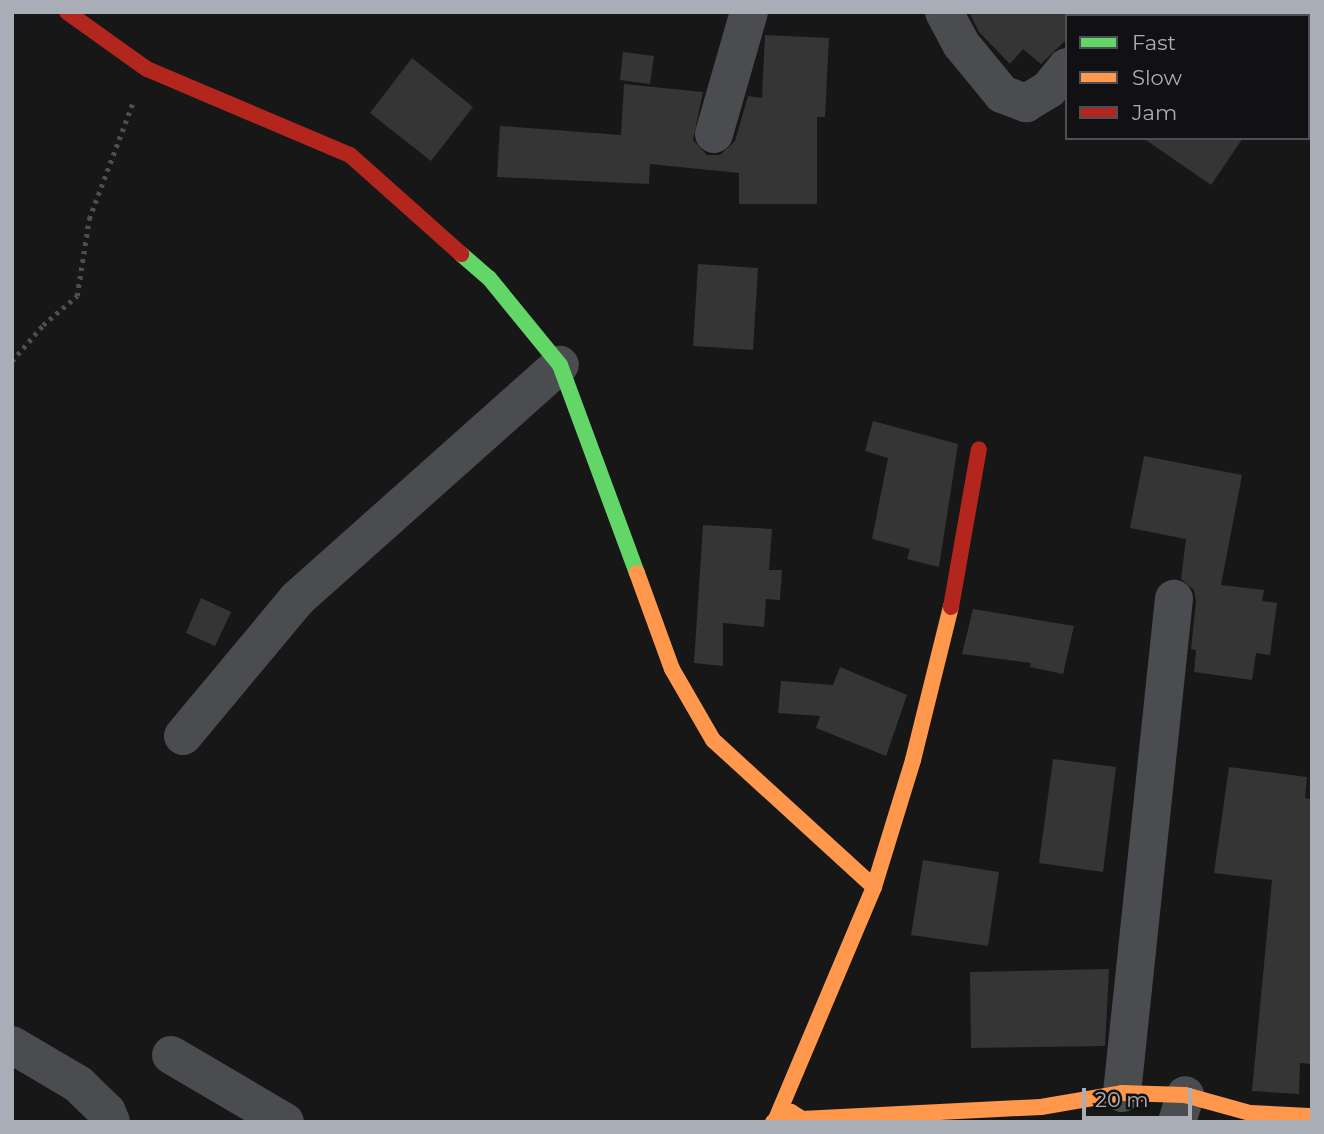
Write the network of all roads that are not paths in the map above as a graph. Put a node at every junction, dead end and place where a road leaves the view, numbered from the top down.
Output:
1 (67, 12) edge
2 (749, 12) edge
3 (944, 12) edge
4 (1065, 69) edge
5 (714, 134) dead end
6 (560, 365) junction
7 (979, 449) dead end
8 (1174, 599) dead end
9 (183, 736) dead end
10 (874, 887) junction
11 (12, 1045) edge
12 (171, 1055) dead end
13 (1122, 1093) junction
14 (1181, 1109) edge
15 (1308, 1116) edge
16 (775, 1121) edge
17 (802, 1121) edge
18 (111, 1122) edge
19 (285, 1122) edge

1 - 6 street
2 - 5 street
3 - 4 street
6 - 9 street
6 - 10 street
7 - 10 street
8 - 13 street
10 - 16 street
11 - 18 street
12 - 19 street
13 - 14 street
13 - 17 street
14 - 15 street
16 - 17 street

